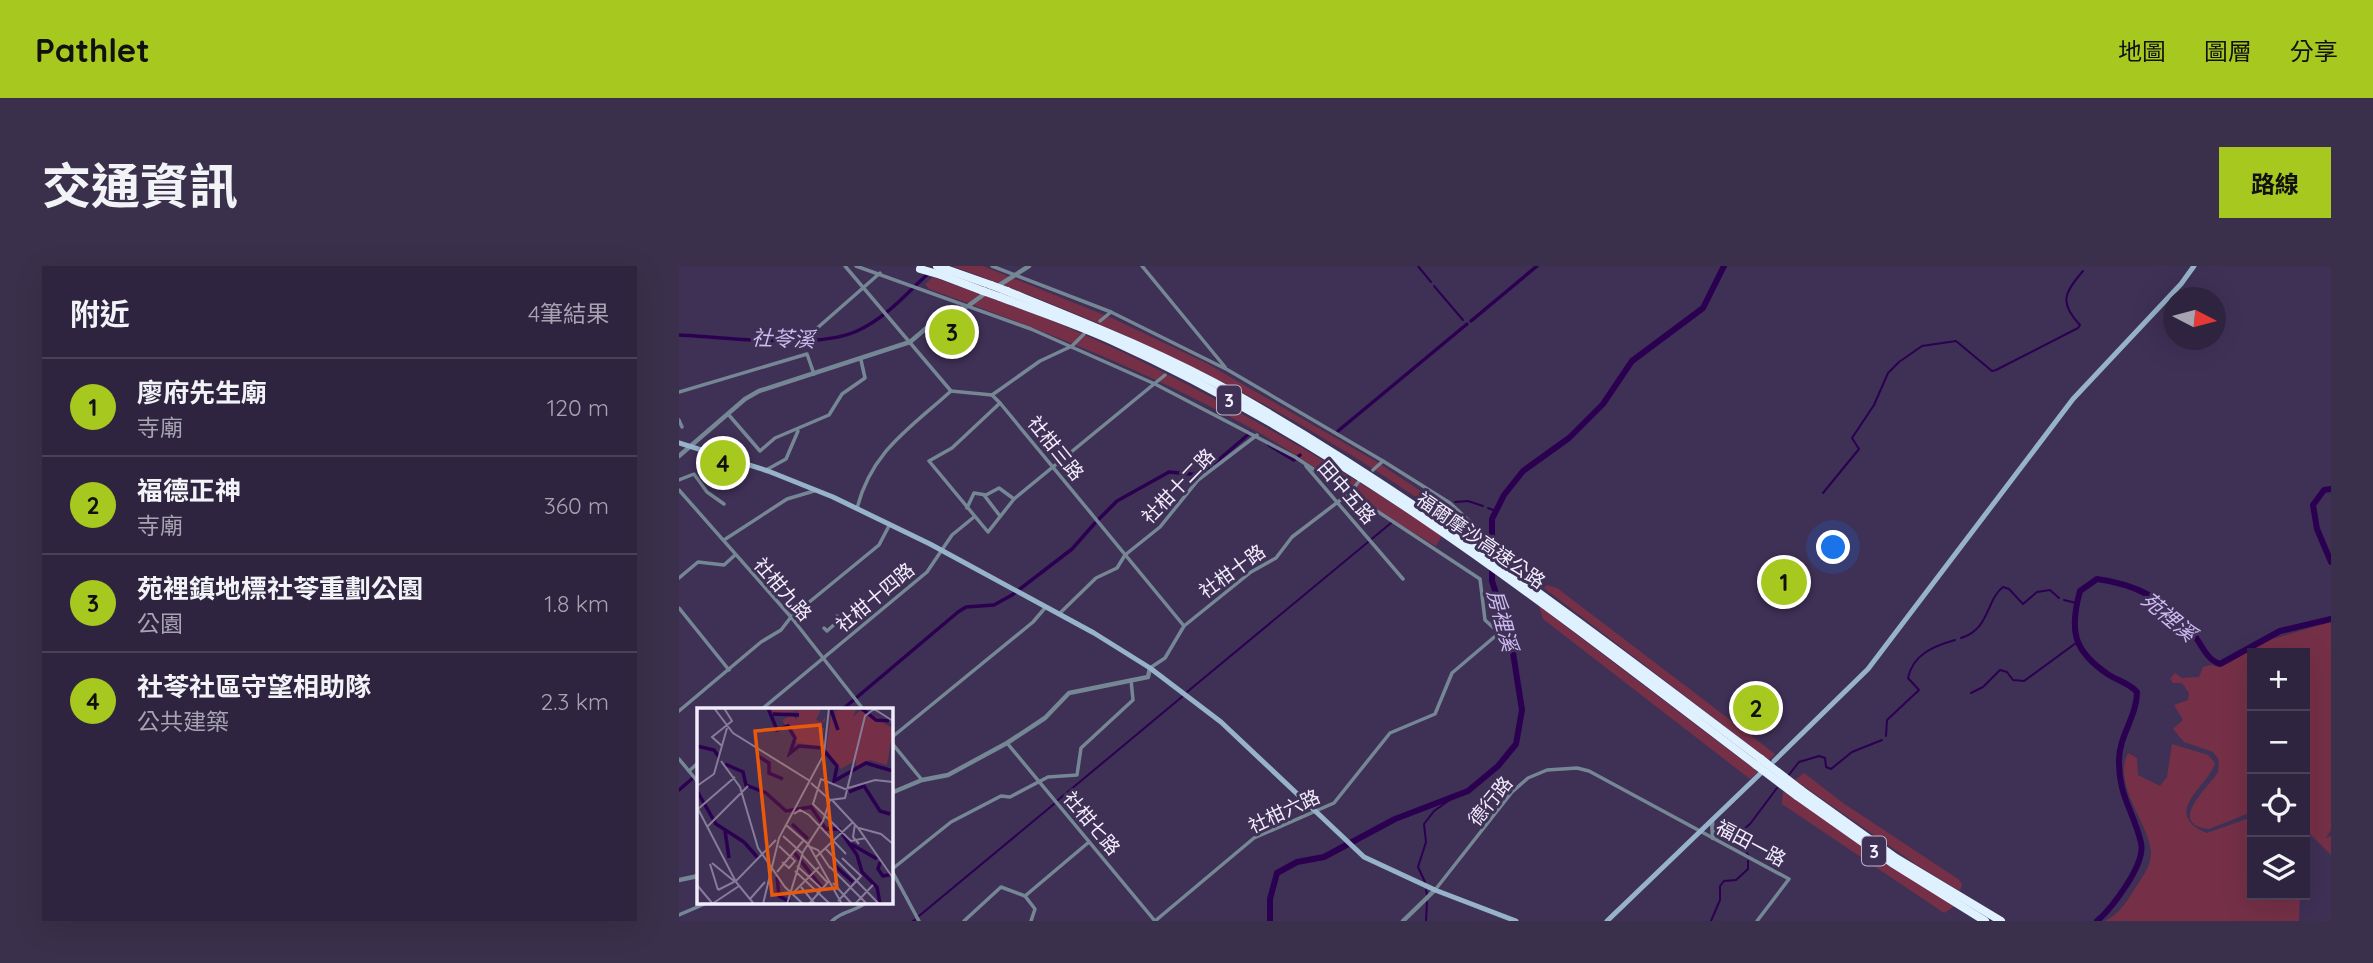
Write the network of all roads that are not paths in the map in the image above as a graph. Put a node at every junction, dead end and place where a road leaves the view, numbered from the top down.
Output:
1 (845, 266) edge
2 (856, 266) edge
3 (937, 266) edge
4 (992, 266) edge
5 (1029, 266) edge
6 (1142, 266) edge
7 (2194, 266) edge
8 (916, 267) edge
9 (944, 272) junction
10 (880, 273) junction
11 (1017, 275) junction
12 (865, 288) junction
13 (968, 306) junction
14 (1111, 313) junction
15 (1100, 321) dead end
16 (1084, 334) dead end
17 (807, 337) dead end
18 (911, 342) junction
19 (1072, 346) junction
20 (861, 360) junction
21 (1228, 370) junction
22 (814, 374) junction
23 (1165, 375) dead end
24 (1155, 384) junction
25 (951, 391) junction
26 (679, 392) edge
27 (992, 395) junction
28 (1000, 403) junction
29 (728, 414) junction
30 (679, 420) edge
31 (682, 427) dead end
32 (798, 431) junction
33 (1257, 435) junction
34 (679, 443) edge
35 (691, 446) junction
36 (679, 456) edge
37 (1383, 461) junction
38 (1302, 463) junction
39 (1054, 466) junction
40 (764, 470) junction
41 (1373, 470) dead end
42 (679, 480) edge
43 (1359, 481) dead end
44 (679, 490) edge
45 (817, 491) junction
46 (1351, 492) junction
47 (984, 495) junction
48 (1014, 499) junction
49 (1337, 500) junction
50 (724, 504) dead end
51 (857, 508) junction
52 (967, 508) junction
53 (974, 517) junction
54 (1000, 517) junction
55 (890, 524) junction
56 (1446, 529) junction
57 (723, 541) junction
58 (940, 551) junction
59 (736, 555) junction
60 (1125, 555) junction
61 (1516, 565) dead end
62 (679, 578) edge
63 (1403, 579) dead end
64 (679, 608) edge
65 (1045, 608) junction
66 (1059, 614) junction
67 (837, 616) dead end
68 (792, 617) junction
69 (843, 622) dead end
70 (836, 623) dead end
71 (1184, 626) junction
72 (824, 628) dead end
73 (822, 659) junction
74 (1150, 668) junction
75 (729, 670) junction
76 (1131, 680) junction
77 (763, 708) edge
78 (862, 708) edge
79 (679, 711) edge
80 (893, 738) edge
81 (893, 743) edge
82 (1007, 743) junction
83 (679, 759) edge
84 (1774, 761) dead end
85 (697, 764) edge
86 (1759, 766) junction
87 (689, 771) junction
88 (922, 780) junction
89 (697, 781) edge
90 (1039, 782) junction
91 (893, 792) edge
92 (1316, 811) junction
93 (1712, 821) junction
94 (1700, 831) junction
95 (1713, 838) junction
96 (1089, 842) junction
97 (893, 867) edge
98 (697, 876) edge
99 (893, 879) edge
100 (679, 880) edge
101 (1435, 890) junction
102 (1025, 896) junction
103 (1954, 899) junction
104 (706, 904) edge
105 (864, 904) edge
106 (679, 915) edge
107 (832, 921) edge
108 (919, 921) edge
109 (964, 921) edge
110 (1031, 921) edge
111 (1155, 921) edge
112 (1403, 921) edge
113 (1516, 921) edge
114 (1607, 921) edge
115 (1757, 921) edge
116 (1985, 921) edge
117 (2001, 921) edge

1 - 12 street
2 - 10 street
3 - 9 highway, 福爾摩沙高速公路 / 3
4 - 11 street
5 - 11 street
6 - 21 street
7 - 84 main road
8 - 9 highway, 福爾摩沙高速公路 / 3, bridge
9 - 56 highway, 福爾摩沙高速公路 / 3, bridge
9 - 56 highway, 福爾摩沙高速公路 / 3, bridge
10 - 12 street
10 - 13 street
11 - 13 street
11 - 14 street
12 - 17 street
12 - 18 street
13 - 18 street
13 - 19 street
14 - 15 street
14 - 21 street
16 - 19 street
18 - 20 street
18 - 25 street
19 - 24 street
19 - 27 street
20 - 22 street
20 - 32 street
21 - 37 street
22 - 26 street
22 - 29 street
23 - 24 street
24 - 33 street
24 - 39 street
25 - 27 street
25 - 51 street
27 - 28 street, 社柑三路
28 - 39 street, 社柑三路
28 - 52 street
29 - 32 street
29 - 35 street
30 - 31 street
32 - 40 street
33 - 38 street
33 - 60 street, 社柑十二路
34 - 35 main road
35 - 36 street
35 - 40 main road
37 - 41 street
37 - 61 street
38 - 46 street
38 - 49 street, 田中五路
39 - 48 street
39 - 60 street, 社柑三路
40 - 45 main road
42 - 50 street
43 - 46 street
44 - 57 street, 社柑九路
45 - 51 main road
45 - 57 street
46 - 49 street, 社柑十路
46 - 92 street, 社柑六路
47 - 48 street
47 - 52 street
47 - 54 street
48 - 54 street
49 - 63 street, 田中五路
49 - 71 street, 社柑十路
51 - 55 main road
52 - 53 street
53 - 54 street
53 - 58 street, 社柑十四路
55 - 58 main road
55 - 68 street
56 - 86 highway, 福爾摩沙高速公路 / 3
57 - 59 street, 社柑九路
58 - 65 main road
58 - 73 street, 社柑十四路
59 - 62 street
59 - 68 street, 社柑九路
60 - 66 street, 社柑十二路
60 - 71 street, 社柑三路
64 - 75 street
65 - 66 main road
65 - 80 street
66 - 74 main road
67 - 69 street
68 - 73 street, 社柑九路
68 - 75 street
70 - 72 street
71 - 74 street, 社柑十路
73 - 77 street, 社柑十四路
73 - 78 street, 社柑九路
74 - 76 street
74 - 92 main road
75 - 79 street
76 - 82 street
76 - 90 street
81 - 88 street
82 - 88 street
82 - 90 street, 社柑七路
83 - 87 street
85 - 87 street
86 - 93 main road
86 - 103 highway, 福爾摩沙高速公路 / 3, bridge
87 - 89 street
88 - 91 street
90 - 96 street, 社柑七路
90 - 97 street
92 - 101 main road
92 - 111 street, 社柑六路
93 - 94 main road
93 - 95 street
94 - 95 street, 福田一路
94 - 101 street, 德行路
94 - 114 main road
95 - 115 street, 福田一路
96 - 102 street
96 - 111 street, 社柑七路
98 - 100 street
99 - 108 street
101 - 112 street, 德行路
101 - 113 main road
102 - 109 street
102 - 110 street
103 - 116 highway, 福爾摩沙高速公路 / 3
103 - 117 highway, 福爾摩沙高速公路 / 3
104 - 106 street
105 - 107 street

